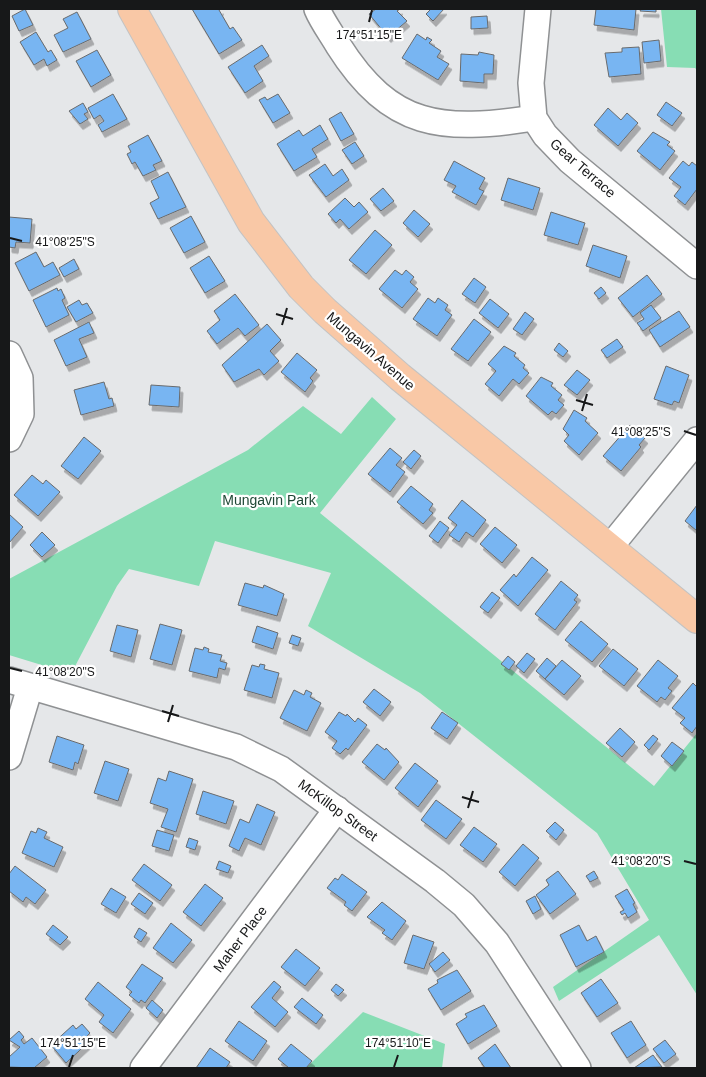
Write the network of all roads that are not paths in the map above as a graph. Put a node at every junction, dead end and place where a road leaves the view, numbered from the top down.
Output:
1 (132, 9) edge
2 (317, 9) edge
3 (538, 9) edge
4 (534, 118) junction
5 (697, 266) edge
6 (9, 354) edge
7 (9, 439) edge
8 (697, 440) edge
9 (610, 547) junction
10 (697, 619) edge
11 (19, 683) edge
12 (9, 757) edge
13 (337, 809) junction
14 (144, 1068) edge
15 (578, 1068) edge

1 - 9 main road, Mungavin Avenue
2 - 4 street
3 - 4 street
4 - 5 street, Gear Terrace
6 - 7 street
8 - 9 street
9 - 10 main road, Mungavin Avenue
11 - 12 street
11 - 13 street, McKillop Street
13 - 14 street, Maher Place
13 - 15 street, McKillop Street

